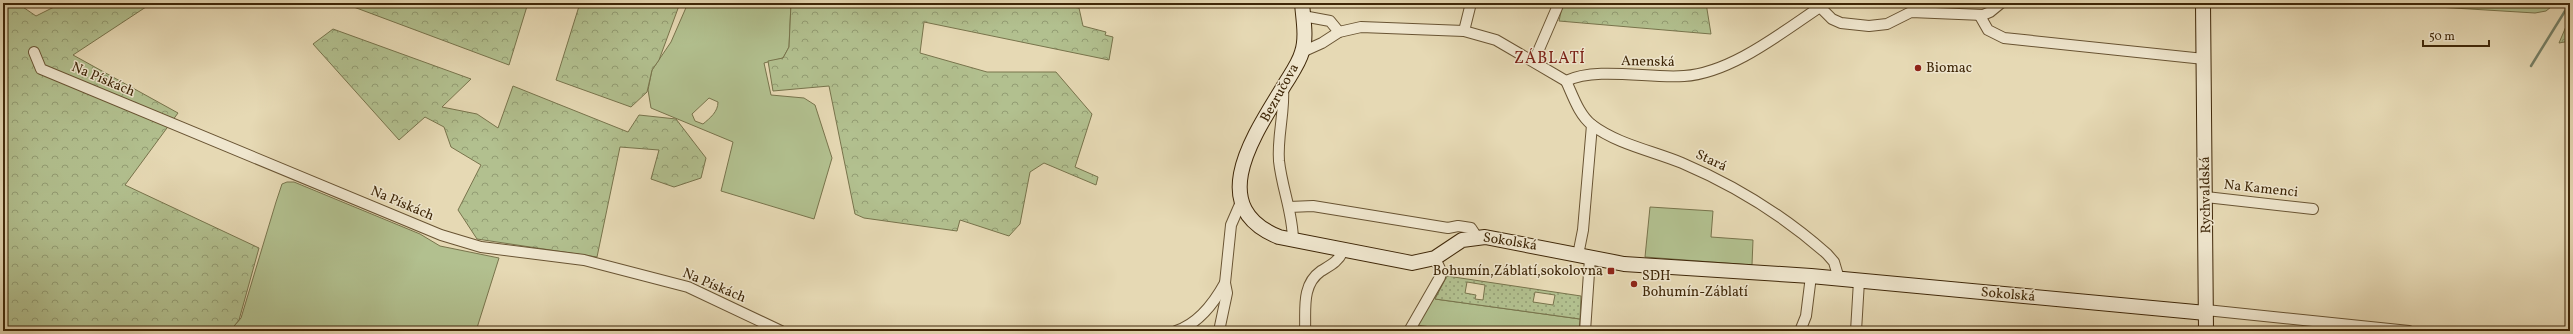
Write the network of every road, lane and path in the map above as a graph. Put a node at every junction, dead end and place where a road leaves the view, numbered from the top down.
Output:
1 (1471, 3) edge
2 (1559, 3) edge
3 (2001, 3) edge
4 (2203, 3) edge
5 (1823, 5) edge
6 (1302, 10) edge
7 (1980, 16) junction
8 (1464, 31) junction
9 (1340, 32) junction
10 (34, 52) dead end
11 (1302, 52) junction
12 (2204, 59) junction
13 (1534, 60) junction
14 (1566, 81) junction
15 (1283, 87) junction
16 (1592, 125) junction
17 (1239, 180) joint
18 (2206, 197) junction
19 (1241, 202) junction
20 (1289, 207) junction
21 (2313, 209) dead end
22 (1477, 237) junction
23 (1293, 241) junction
24 (1343, 251) junction
25 (1584, 257) junction
26 (1435, 258) junction
27 (1811, 276) junction
28 (1839, 279) junction
29 (1860, 281) junction
30 (1225, 283) junction
31 (2206, 312) junction
32 (781, 331) edge
33 (1176, 331) edge
34 (1219, 331) edge
35 (1305, 331) edge
36 (1409, 331) edge
37 (1585, 331) edge
38 (1800, 331) edge
39 (1856, 331) edge
40 (2206, 331) edge
41 (2409, 331) edge

1 - 8 street
2 - 13 street
3 - 7 street
4 - 12 main road, Rychvaldská
5 - 7 street
5 - 14 street, Anenská
6 - 9 street
6 - 11 main road, Bezručova
7 - 12 street
8 - 9 street
8 - 13 street
9 - 11 street
10 - 32 street, Na Pískách
11 - 15 main road, Bezručova
12 - 18 main road, Rychvaldská
13 - 14 street
14 - 16 street, Stará
15 - 17 main road, Bezručova
15 - 20 street
16 - 25 street
16 - 28 street, Stará
17 - 19 main road, Sokolská
18 - 21 street, Na Kamenci
18 - 31 main road, Rychvaldská
19 - 23 main road, Sokolská
19 - 30 street
20 - 22 street
20 - 23 street
22 - 25 main road, Sokolská
22 - 26 main road, Sokolská
23 - 24 main road, Sokolská
24 - 26 main road, Sokolská
24 - 35 street
25 - 27 main road, Sokolská
25 - 37 street
26 - 36 street
27 - 28 main road, Sokolská
27 - 38 street
28 - 29 main road, Sokolská
29 - 31 main road, Sokolská
29 - 39 street
30 - 33 street
30 - 34 street
31 - 40 main road, Rychvaldská
31 - 41 street, Sokolská

